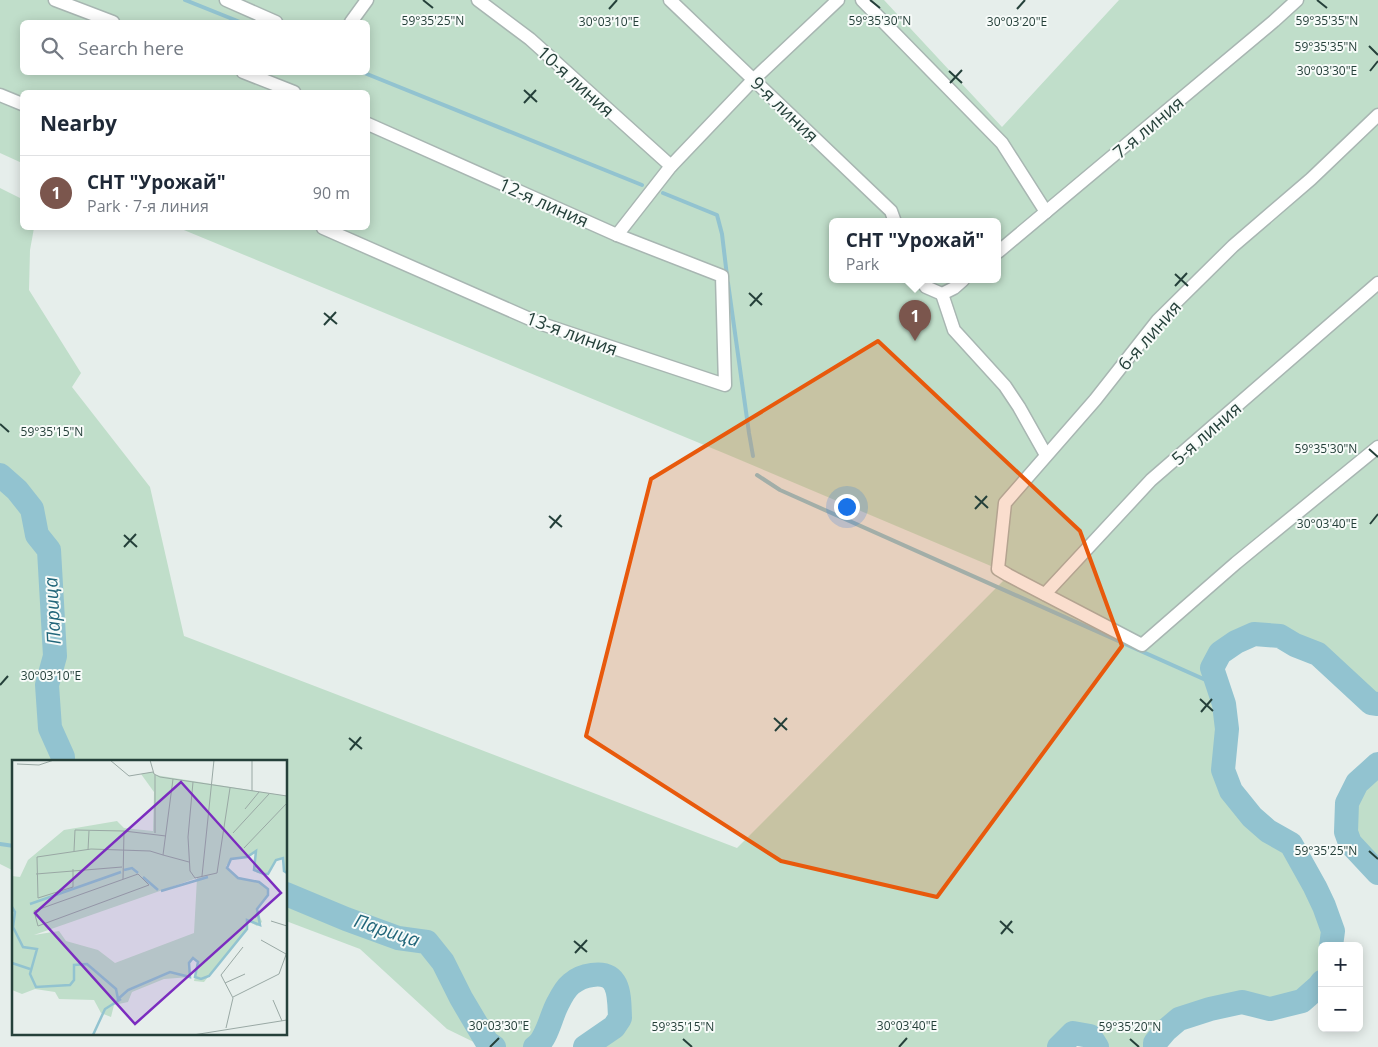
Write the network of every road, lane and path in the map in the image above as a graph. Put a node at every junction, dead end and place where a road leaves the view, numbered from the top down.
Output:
1 (55, 0) edge
2 (226, 0) edge
3 (367, 0) edge
4 (478, 0) edge
5 (670, 0) edge
6 (838, 0) edge
7 (862, 0) edge
8 (1297, 0) edge
9 (108, 20) edge
10 (271, 20) edge
11 (352, 20) edge
12 (251, 75) edge
13 (754, 80) junction
14 (289, 90) edge
15 (0, 95) edge
16 (20, 103) edge
17 (1378, 115) edge
18 (370, 125) edge
19 (671, 166) junction
20 (1046, 212) junction
21 (894, 218) edge
22 (328, 230) edge
23 (617, 235) junction
24 (1001, 250) edge
25 (722, 276) joint
26 (924, 283) edge
27 (960, 283) edge
28 (1378, 283) edge
29 (942, 294) junction
30 (1378, 447) edge
31 (1046, 455) junction
32 (1045, 594) junction

1 - 9 street
2 - 10 street
3 - 11 street
4 - 19 street, 10-я линия
5 - 13 street, 9-я линия
6 - 13 street
7 - 20 street
8 - 20 street, 7-я линия
12 - 14 street
13 - 19 street
13 - 21 street, 9-я линия
15 - 16 street
17 - 31 street, 6-я линия
18 - 23 street, 12-я линия
19 - 23 street
20 - 24 street, 7-я линия
22 - 25 street, 13-я линия
23 - 25 street, 12-я линия
26 - 29 street
27 - 29 street
28 - 32 street, 5-я линия
29 - 31 street
30 - 32 street
31 - 32 street, 6-я линия

